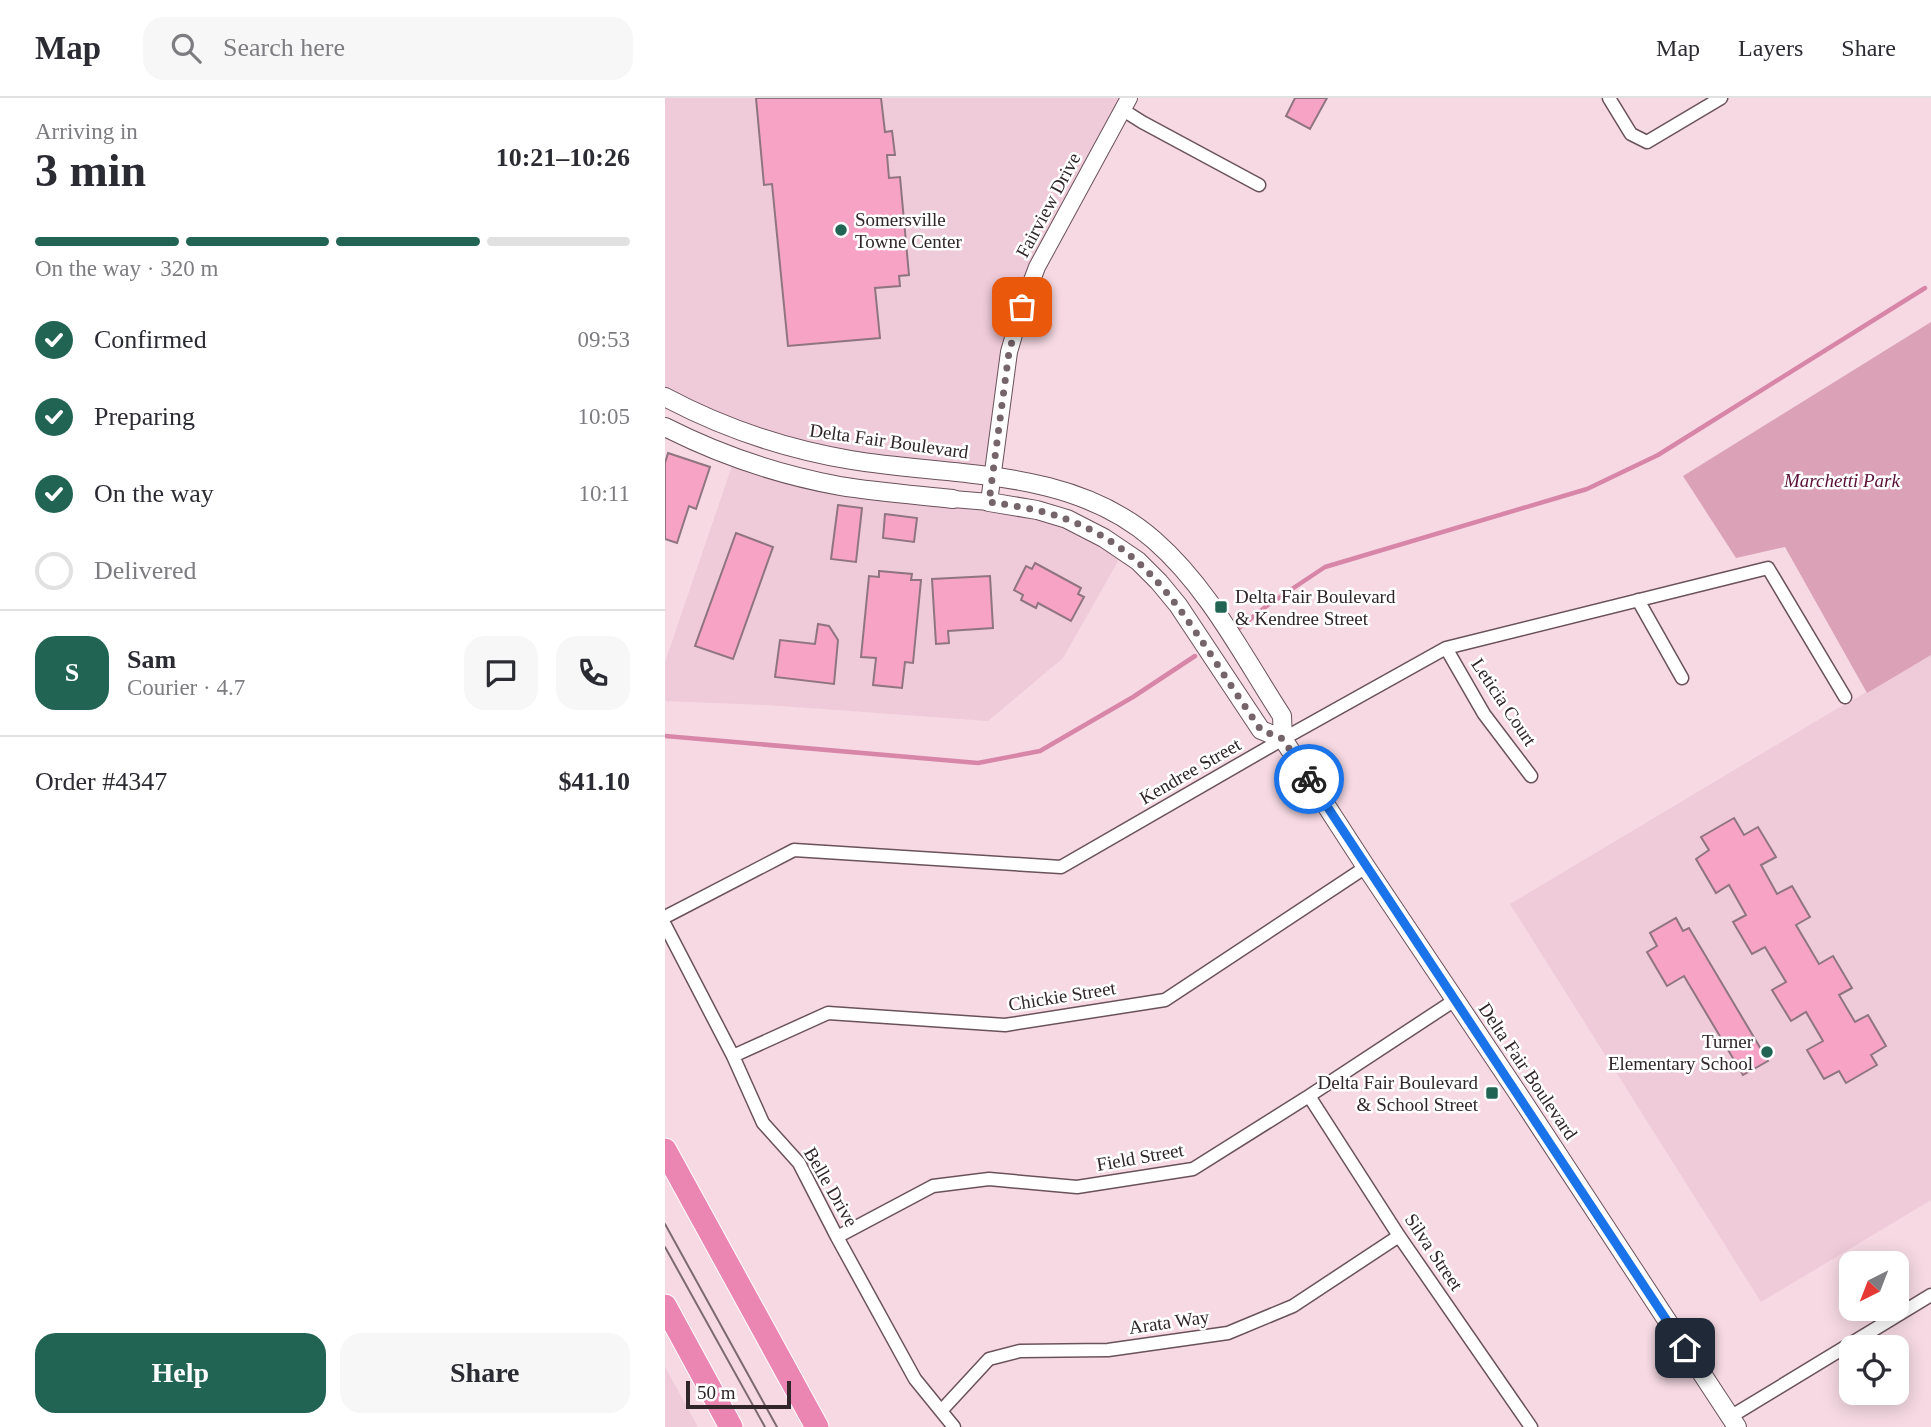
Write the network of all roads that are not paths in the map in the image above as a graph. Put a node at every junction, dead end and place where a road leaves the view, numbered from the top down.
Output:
1 (1609, 98) edge
2 (1721, 98) edge
3 (1126, 104) edge
4 (1259, 185) dead end
5 (665, 397) edge
6 (665, 427) edge
7 (991, 477) junction
8 (953, 499) joint
9 (989, 502) junction
10 (1638, 600) junction
11 (1446, 648) junction
12 (1682, 678) dead end
13 (1845, 697) dead end
14 (1283, 739) junction
15 (1531, 776) dead end
16 (1366, 867) junction
17 (665, 917) edge
18 (665, 925) edge
19 (1455, 1000) junction
20 (733, 1055) junction
21 (1309, 1096) junction
22 (665, 1150) edge
23 (1399, 1236) junction
24 (837, 1237) junction
25 (1931, 1295) edge
26 (665, 1306) edge
27 (941, 1411) junction
28 (1734, 1422) edge
29 (731, 1427) edge
30 (817, 1427) edge
31 (954, 1427) edge
32 (1531, 1427) edge

1 - 2 street
3 - 4 street
3 - 7 street, Fairview Drive
5 - 7 main road, Delta Fair Boulevard
6 - 8 main road, Delta Fair Boulevard
7 - 9 street, Fairview Drive
7 - 14 main road, Delta Fair Boulevard
8 - 9 street, Delta Fair Boulevard
9 - 14 main road, Delta Fair Boulevard
10 - 11 street, Kendree Street
10 - 12 street
10 - 13 street, Kendree Street
11 - 14 street, Kendree Street
11 - 15 street, Leticia Court
14 - 16 main road, Delta Fair Boulevard
14 - 17 street, Kendree Street
16 - 19 main road, Delta Fair Boulevard
16 - 20 street, Chickie Street
18 - 20 street, Belle Drive
19 - 21 street, Field Street
19 - 28 main road, Delta Fair Boulevard
20 - 24 street, Belle Drive
21 - 23 street, Silva Street
21 - 24 street, Field Street
22 - 30 highway
23 - 27 street, Arata Way
23 - 32 street, Silva Street
24 - 27 street, Belle Drive
25 - 28 street
26 - 29 highway
27 - 31 street, Belle Drive

